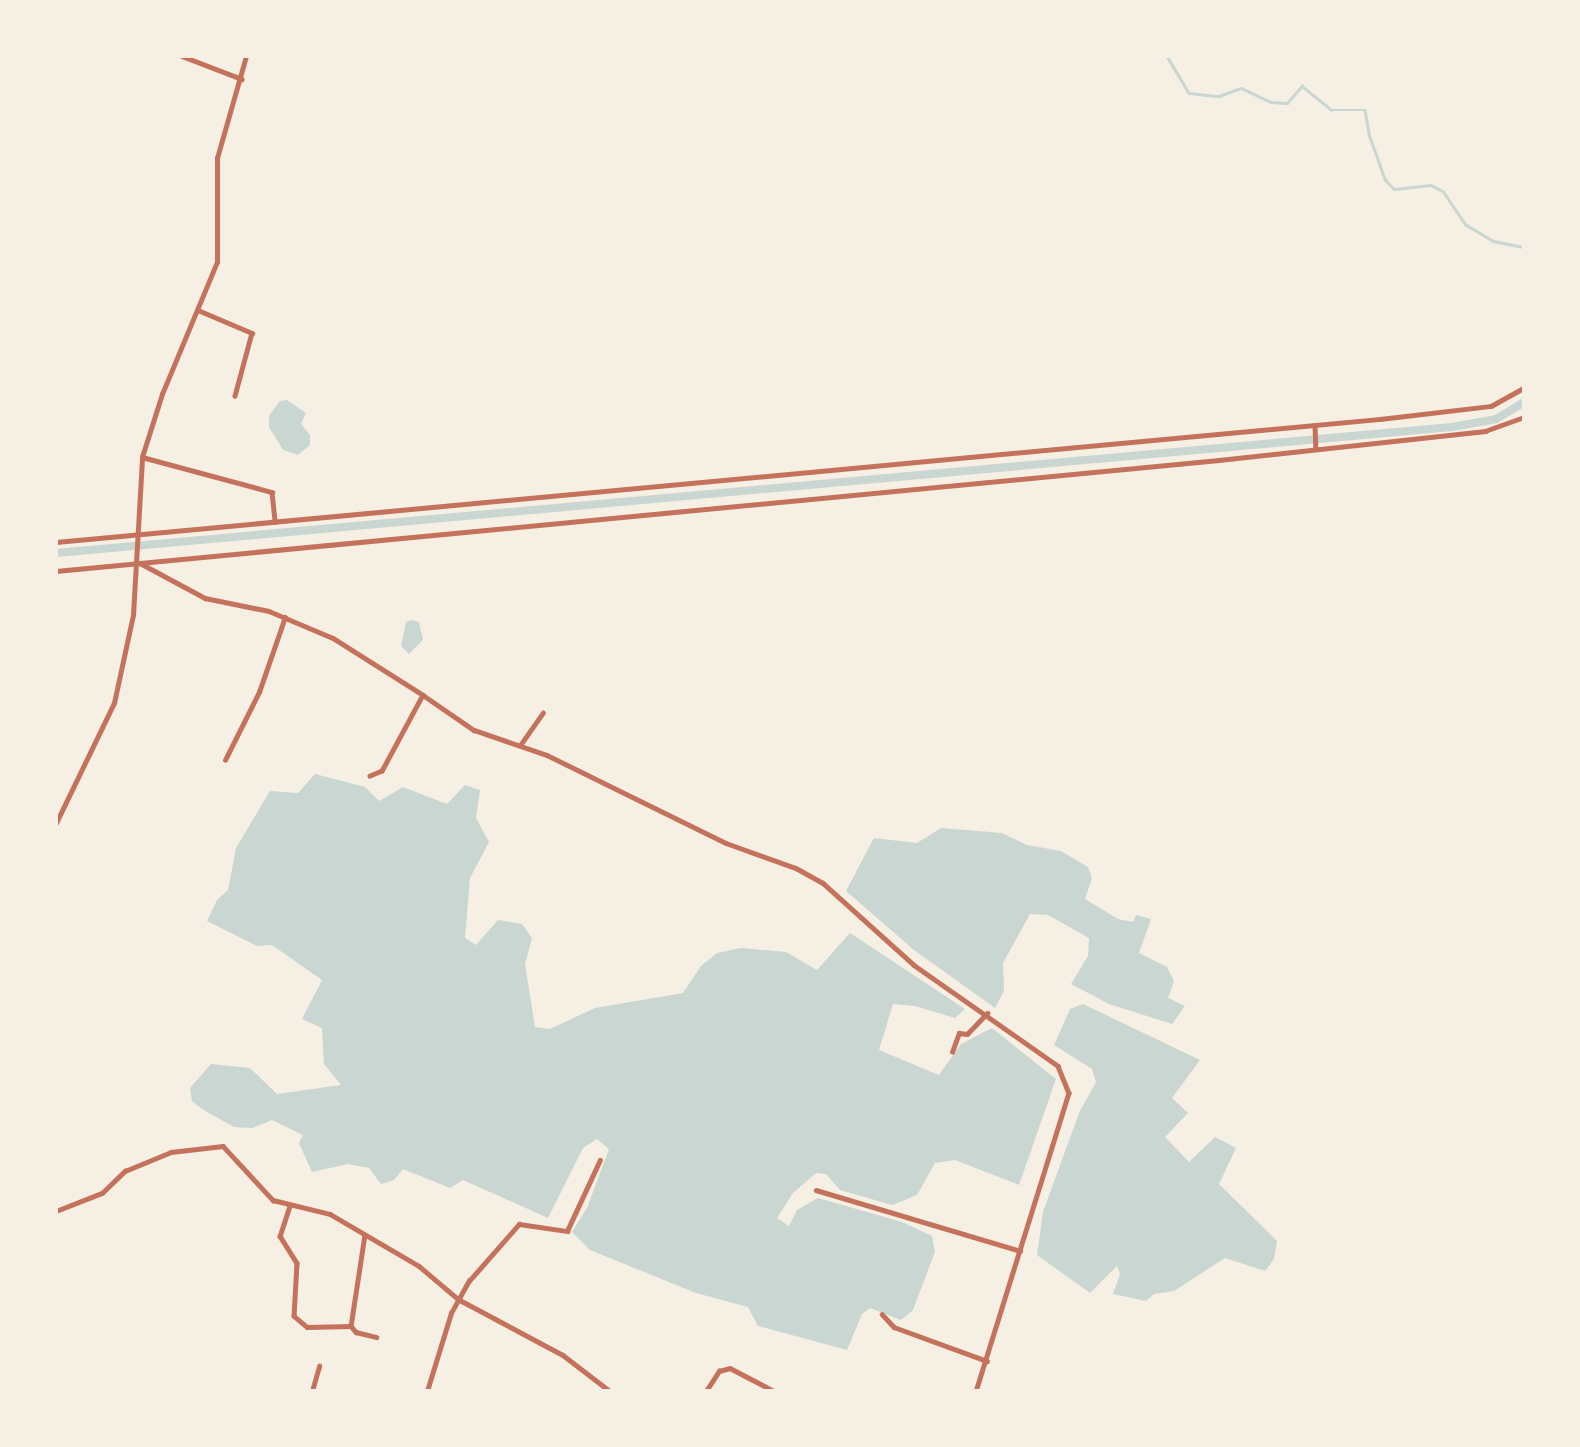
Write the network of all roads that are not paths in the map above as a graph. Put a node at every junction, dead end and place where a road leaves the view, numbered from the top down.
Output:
1 (182, 56) edge
2 (246, 56) edge
3 (242, 79) junction
4 (198, 310) junction
5 (1524, 388) edge
6 (235, 396) dead end
7 (1524, 417) edge
8 (1315, 428) junction
9 (1316, 446) junction
10 (142, 457) junction
11 (275, 522) junction
12 (135, 537) junction
13 (56, 542) edge
14 (137, 561) junction
15 (56, 571) edge
16 (285, 617) junction
17 (423, 695) junction
18 (543, 713) dead end
19 (520, 744) junction
20 (225, 760) dead end
21 (370, 776) dead end
22 (56, 823) edge
23 (988, 1013) junction
24 (952, 1052) dead end
25 (600, 1160) dead end
26 (816, 1191) dead end
27 (290, 1206) junction
28 (56, 1212) edge
29 (365, 1235) junction
30 (1020, 1251) junction
31 (458, 1299) junction
32 (883, 1314) dead end
33 (351, 1326) junction
34 (376, 1337) dead end
35 (988, 1361) junction
36 (319, 1366) dead end
37 (312, 1391) edge
38 (427, 1391) edge
39 (610, 1391) edge
40 (706, 1391) edge
41 (775, 1391) edge
42 (976, 1391) edge

1 - 3 street
2 - 3 street
3 - 4 street
4 - 6 street
4 - 10 street
5 - 8 street
7 - 9 street
8 - 9 street
8 - 11 street
9 - 14 street
10 - 11 street
10 - 12 street
11 - 12 street
12 - 13 street
12 - 14 street
14 - 15 street
14 - 16 street
14 - 22 street
16 - 17 street
16 - 20 street
17 - 19 street
17 - 21 street
18 - 19 street
19 - 23 street
23 - 24 street
23 - 30 street
25 - 31 street
26 - 30 street
27 - 28 street
27 - 29 street
27 - 33 street
29 - 31 street
29 - 33 street
30 - 35 street
31 - 38 street
31 - 39 street
32 - 35 street
33 - 34 street
35 - 42 street
36 - 37 street
40 - 41 street

